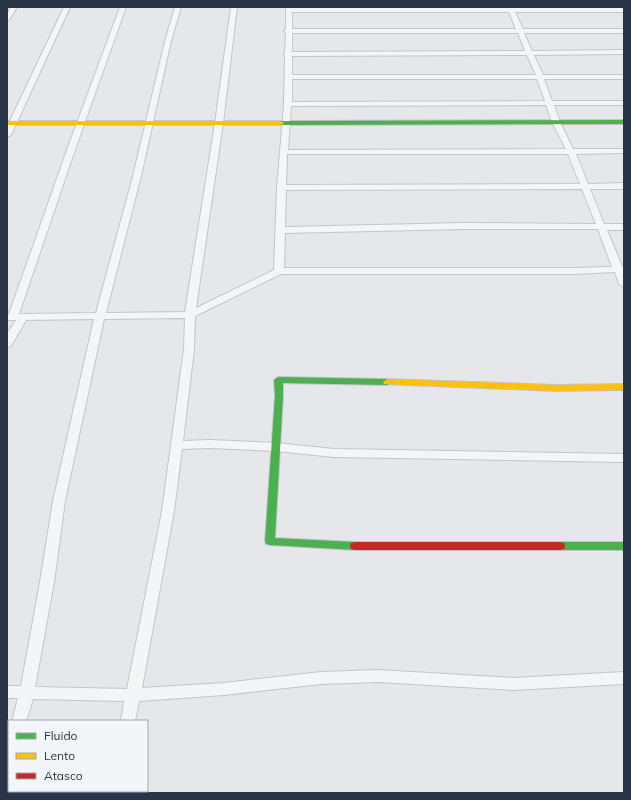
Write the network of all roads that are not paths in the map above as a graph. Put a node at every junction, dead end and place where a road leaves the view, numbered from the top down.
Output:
1 (14, 7) edge
2 (68, 7) edge
3 (123, 7) edge
4 (178, 7) edge
5 (234, 7) edge
6 (289, 8) edge
7 (511, 9) edge
8 (624, 10) edge
9 (7, 19) edge
10 (287, 31) junction
11 (520, 31) junction
12 (624, 31) edge
13 (529, 52) junction
14 (624, 52) edge
15 (287, 54) junction
16 (288, 77) junction
17 (540, 77) junction
18 (624, 77) edge
19 (624, 103) edge
20 (288, 104) junction
21 (549, 104) junction
22 (556, 122) junction
23 (624, 122) edge
24 (80, 123) junction
25 (150, 123) junction
26 (219, 123) junction
27 (286, 123) junction
28 (10, 124) edge
29 (7, 135) edge
30 (283, 152) junction
31 (571, 152) junction
32 (624, 152) edge
33 (585, 186) junction
34 (624, 186) edge
35 (281, 188) junction
36 (602, 227) junction
37 (624, 227) edge
38 (280, 230) junction
39 (622, 269) edge
40 (279, 272) junction
41 (624, 284) edge
42 (190, 315) junction
43 (100, 316) junction
44 (14, 317) edge
45 (7, 344) edge
46 (624, 387) edge
47 (176, 445) junction
48 (276, 447) junction
49 (624, 458) edge
50 (624, 546) edge
51 (624, 678) edge
52 (7, 692) edge
53 (27, 693) junction
54 (132, 696) junction
55 (19, 720) edge
56 (128, 720) edge

1 - 9 street
2 - 28 street
3 - 24 street
4 - 25 street
5 - 26 street
6 - 7 street
6 - 10 street
7 - 8 street
7 - 11 street
10 - 11 street
10 - 15 street
11 - 12 street
11 - 13 street
13 - 14 street
13 - 15 street
13 - 17 street
15 - 16 street
16 - 17 street
16 - 20 street
17 - 18 street
17 - 21 street
19 - 21 street
20 - 21 street
20 - 27 street
21 - 22 street
22 - 23 street
22 - 27 street
22 - 31 street
24 - 25 street
24 - 28 street
24 - 44 street
25 - 26 street
25 - 43 street
26 - 27 street
26 - 42 street
27 - 30 street
28 - 29 street
30 - 31 street
30 - 35 street
31 - 32 street
31 - 33 street
33 - 34 street
33 - 35 street
33 - 36 street
35 - 38 street
36 - 37 street
36 - 38 street
36 - 39 street
38 - 40 street
39 - 40 street
39 - 41 street
40 - 42 street
42 - 43 street
42 - 47 street
43 - 44 street
43 - 53 street
44 - 45 street
46 - 48 street
47 - 48 street
47 - 54 street
48 - 49 street
48 - 50 street
51 - 54 street
52 - 53 street
53 - 54 street
53 - 55 street
54 - 56 street

